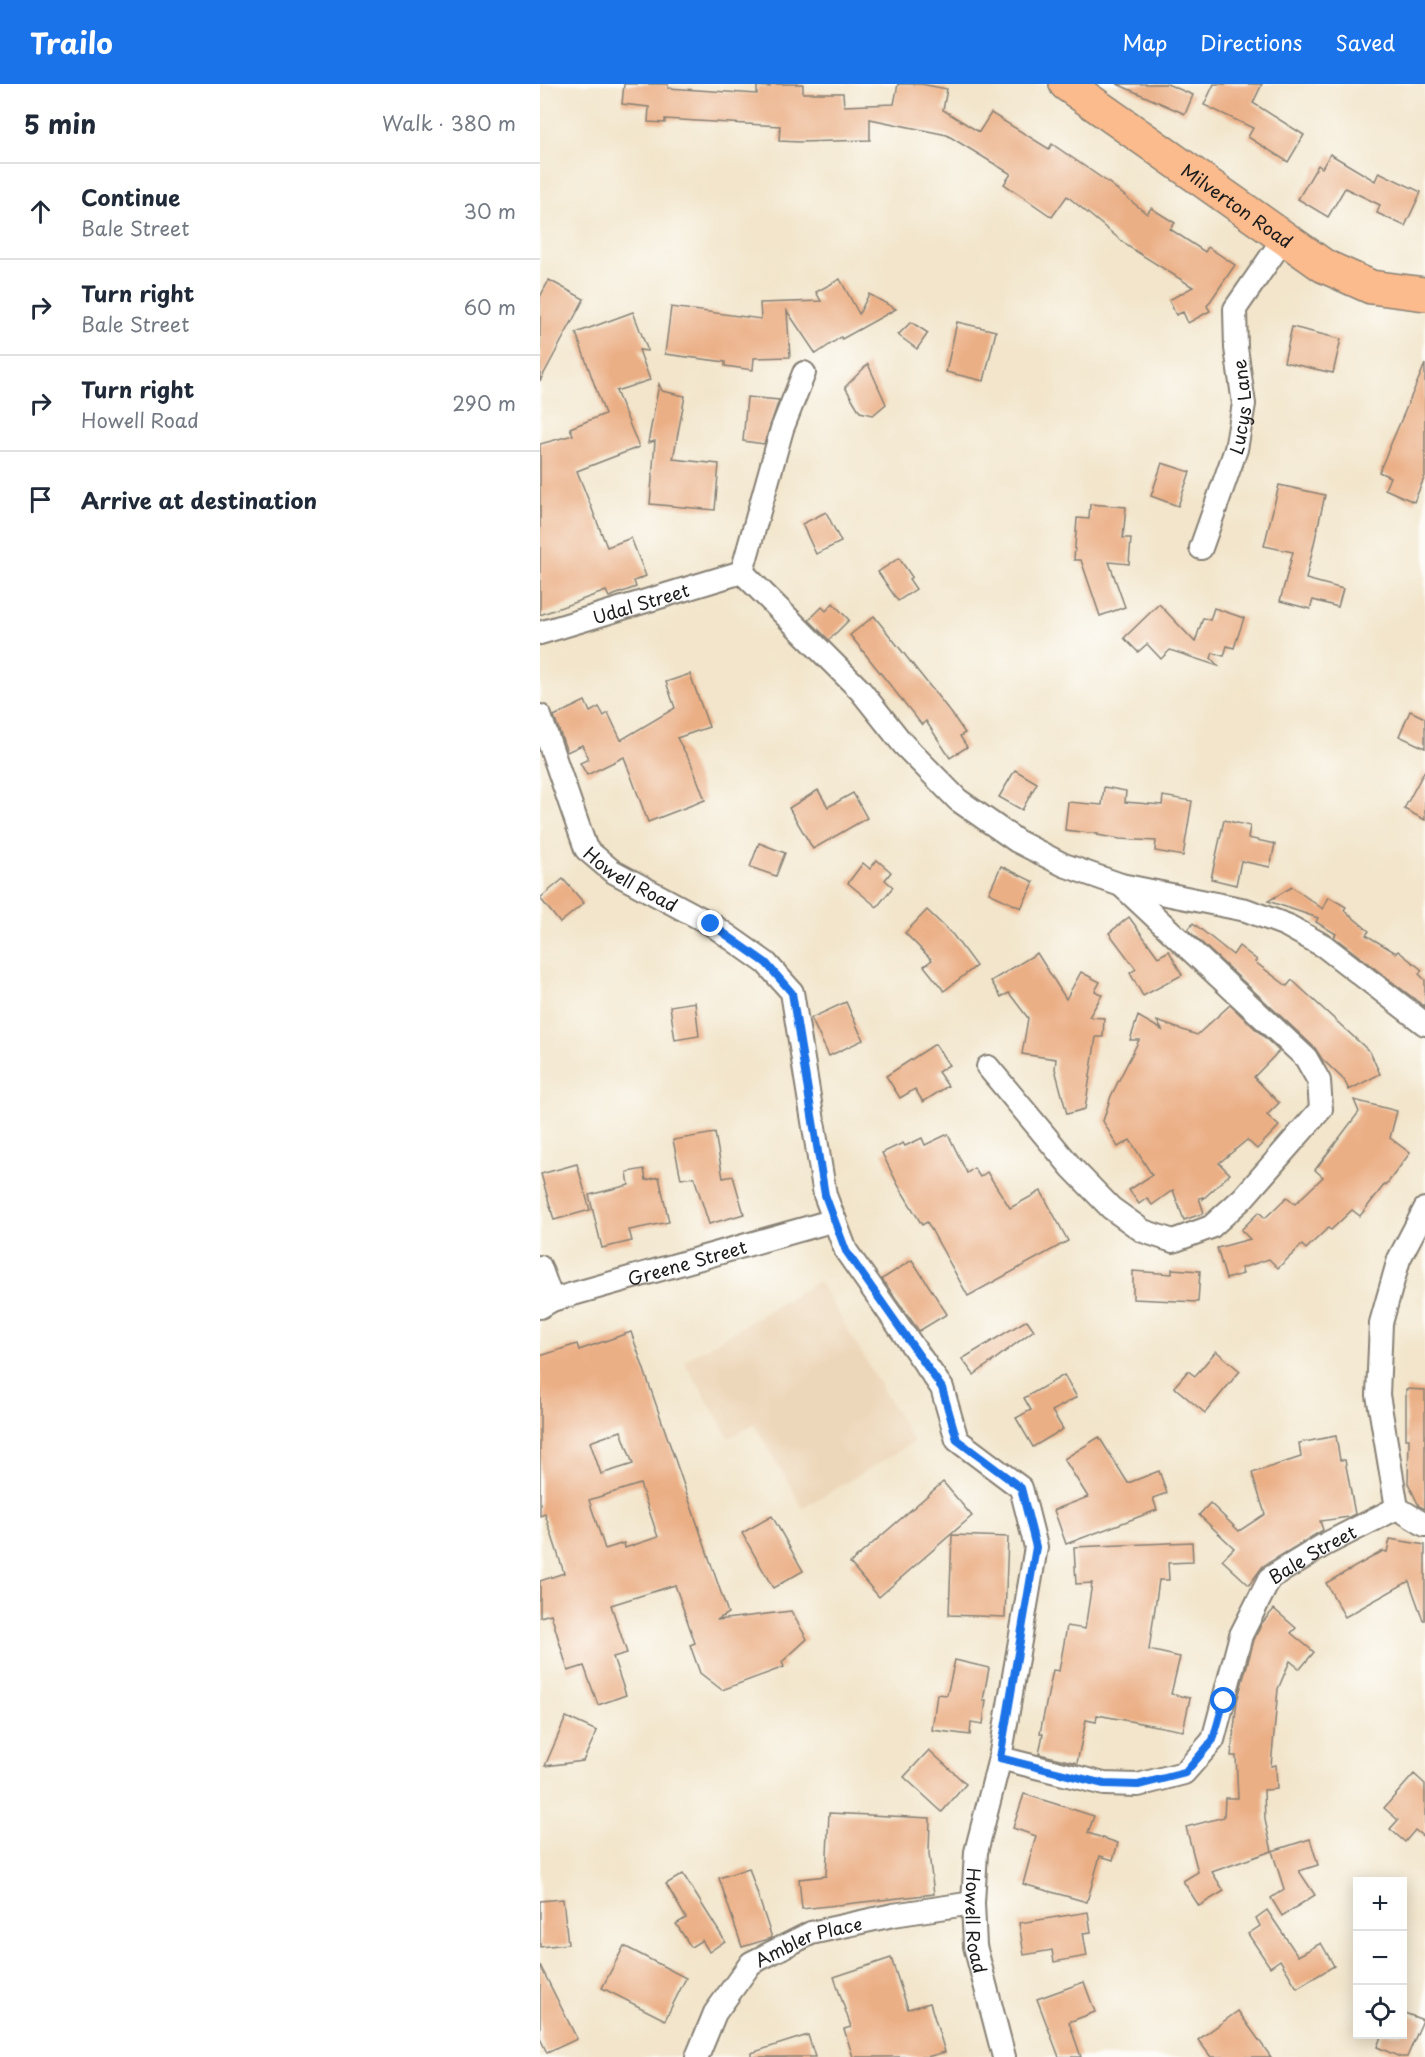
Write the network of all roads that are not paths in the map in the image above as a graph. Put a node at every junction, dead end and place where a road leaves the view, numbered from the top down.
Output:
1 (1066, 84) edge
2 (1284, 237) junction
3 (1425, 294) edge
4 (804, 373) dead end
5 (1201, 548) dead end
6 (741, 572) junction
7 (540, 633) edge
8 (540, 716) edge
9 (1121, 885) junction
10 (1425, 1024) edge
11 (988, 1067) dead end
12 (1425, 1209) edge
13 (835, 1220) junction
14 (540, 1267) edge
15 (546, 1303) edge
16 (1397, 1508) junction
17 (1425, 1525) edge
18 (1000, 1758) junction
19 (974, 1903) junction
20 (697, 2057) edge
21 (1004, 2057) edge

1 - 2 main road, Milverton Road
2 - 3 main road, Milverton Road
2 - 5 street, Lucys Lane
4 - 6 street
6 - 7 street, Udal Street
6 - 9 street
8 - 13 street, Howell Road
9 - 10 street
9 - 11 street
12 - 16 street
13 - 15 street, Greene Street
13 - 18 street, Howell Road
14 - 15 street
16 - 17 street
16 - 18 street, Bale Street
18 - 19 street, Howell Road
19 - 20 street, Ambler Place
19 - 21 street, Howell Road

